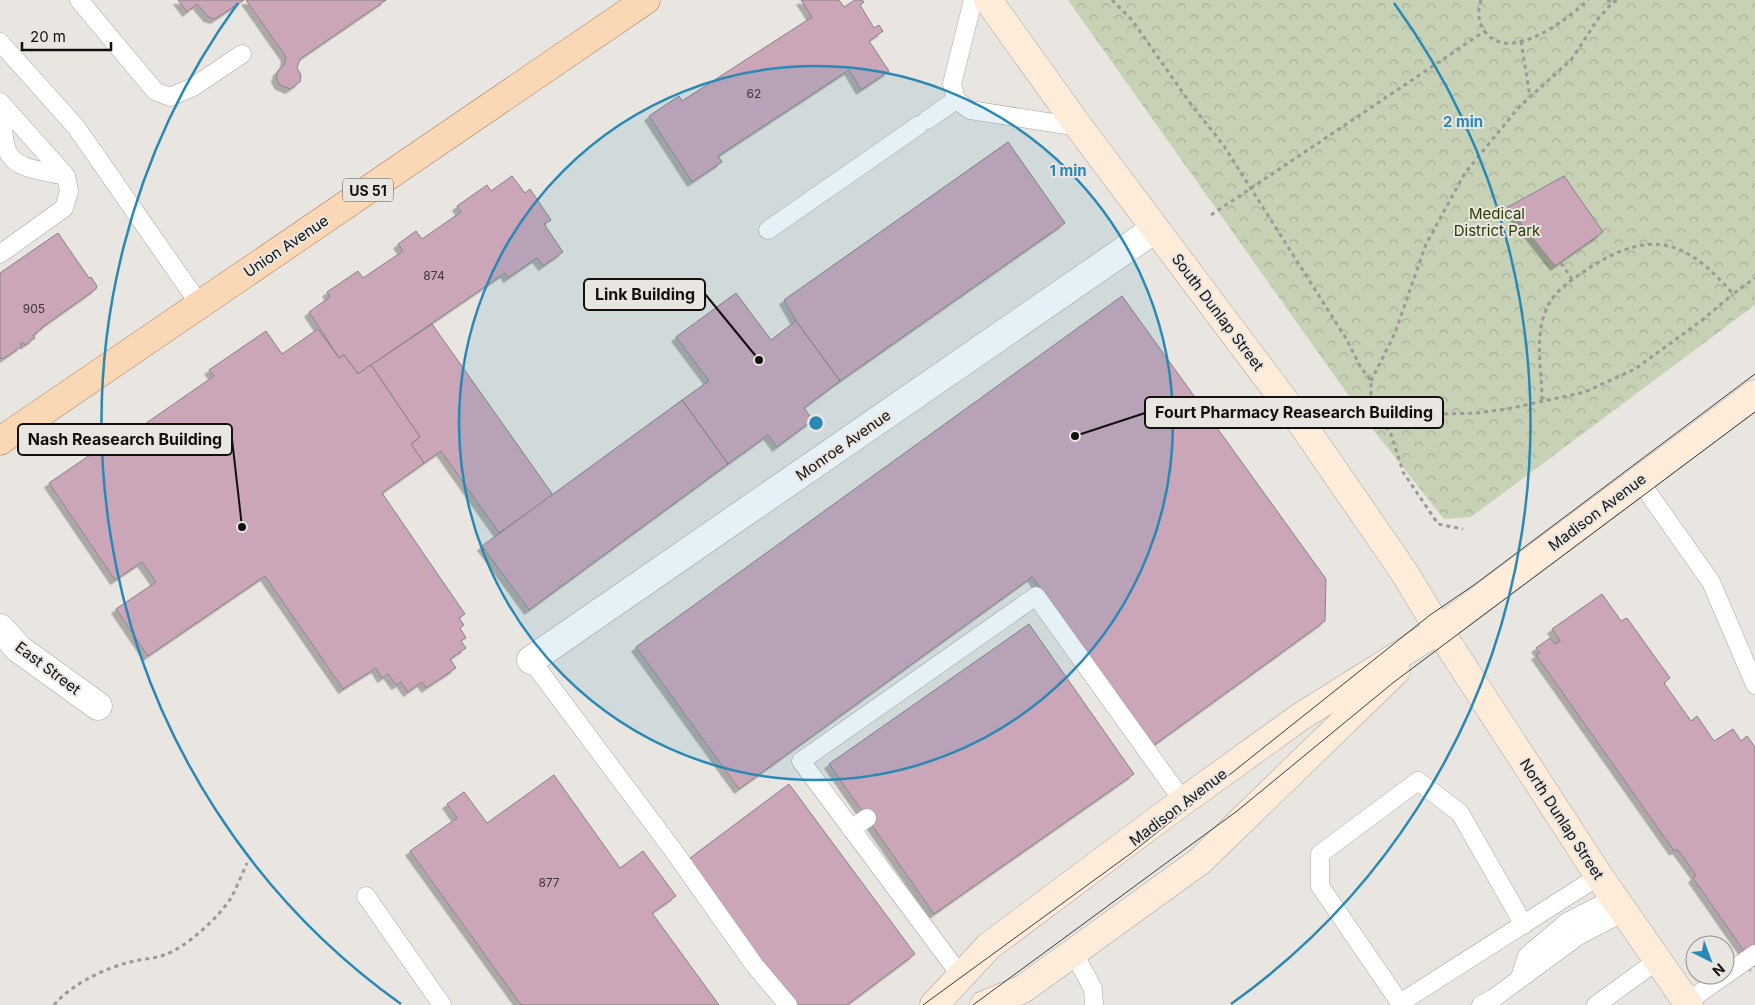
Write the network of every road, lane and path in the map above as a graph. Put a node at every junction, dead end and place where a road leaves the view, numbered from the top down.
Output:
1 (79, 0) edge
2 (646, 0) edge
3 (973, 0) edge
4 (988, 0) edge
5 (1112, 0) edge
6 (1480, 0) edge
7 (1588, 0) edge
8 (1607, 0) edge
9 (1620, 0) edge
10 (1614, 2) junction
11 (1484, 31) junction
12 (1521, 41) junction
13 (0, 42) edge
14 (242, 54) dead end
15 (1530, 97) junction
16 (956, 100) junction
17 (2, 104) edge
18 (1079, 127) junction
19 (66, 176) junction
20 (1251, 188) junction
21 (1211, 215) dead end
22 (1155, 229) junction
23 (768, 230) dead end
24 (0, 254) edge
25 (1562, 264) dead end
26 (1755, 278) edge
27 (1572, 279) junction
28 (1733, 294) junction
29 (200, 305) junction
30 (1371, 381) junction
31 (1755, 394) edge
32 (1542, 400) junction
33 (1341, 401) dead end
34 (1371, 405) junction
35 (0, 441) edge
36 (1639, 480) junction
37 (1463, 529) dead end
38 (0, 628) edge
39 (1439, 630) junction
40 (531, 660) joint
41 (1755, 685) edge
42 (98, 706) dead end
43 (1183, 801) junction
44 (867, 818) dead end
45 (851, 829) junction
46 (247, 863) dead end
47 (1612, 895) junction
48 (366, 896) dead end
49 (1524, 925) junction
50 (1074, 953) junction
51 (1755, 954) edge
52 (1658, 960) junction
53 (962, 976) junction
54 (1400, 1004) edge
55 (1688, 1004) edge
56 (54, 1005) edge
57 (442, 1005) edge
58 (788, 1005) edge
59 (934, 1005) edge
60 (984, 1005) edge
61 (1094, 1005) edge
62 (1481, 1005) edge
63 (1596, 1005) edge

1 - 14 lane
2 - 29 main road, Union Avenue / US 51
3 - 16 lane
4 - 18 street, South Dunlap Street
5 - 20 path
6 - 11 path
7 - 12 path
8 - 10 path
9 - 10 path
10 - 15 path
11 - 12 path
11 - 20 path
12 - 15 path
13 - 29 lane
15 - 30 path
16 - 18 lane
16 - 23 lane
17 - 19 lane
17 - 19 lane
18 - 22 street, South Dunlap Street
19 - 24 lane
20 - 21 path
20 - 30 path
22 - 39 street, South Dunlap Street
22 - 40 street, Monroe Avenue
25 - 27 path
26 - 28 path
27 - 28 path
27 - 32 path
28 - 32 path
29 - 35 main road, Union Avenue / US 51
30 - 34 path
31 - 36 street, Madison Avenue
32 - 34 path
33 - 34 path
34 - 37 path
36 - 39 street, Madison Avenue
36 - 41 lane
38 - 42 street, East Street
39 - 43 street, Madison Avenue
39 - 47 street, North Dunlap Street
39 - 50 street, Madison Avenue
40 - 58 lane
43 - 45 lane
43 - 53 street, Madison Avenue
44 - 45 lane
45 - 53 lane
46 - 56 path
47 - 49 lane
47 - 52 street, North Dunlap Street
47 - 62 lane
48 - 57 lane
49 - 54 lane
49 - 54 lane
50 - 60 street, Madison Avenue
50 - 61 lane
51 - 55 lane
52 - 55 street, North Dunlap Street
52 - 63 lane
53 - 59 street, Madison Avenue

